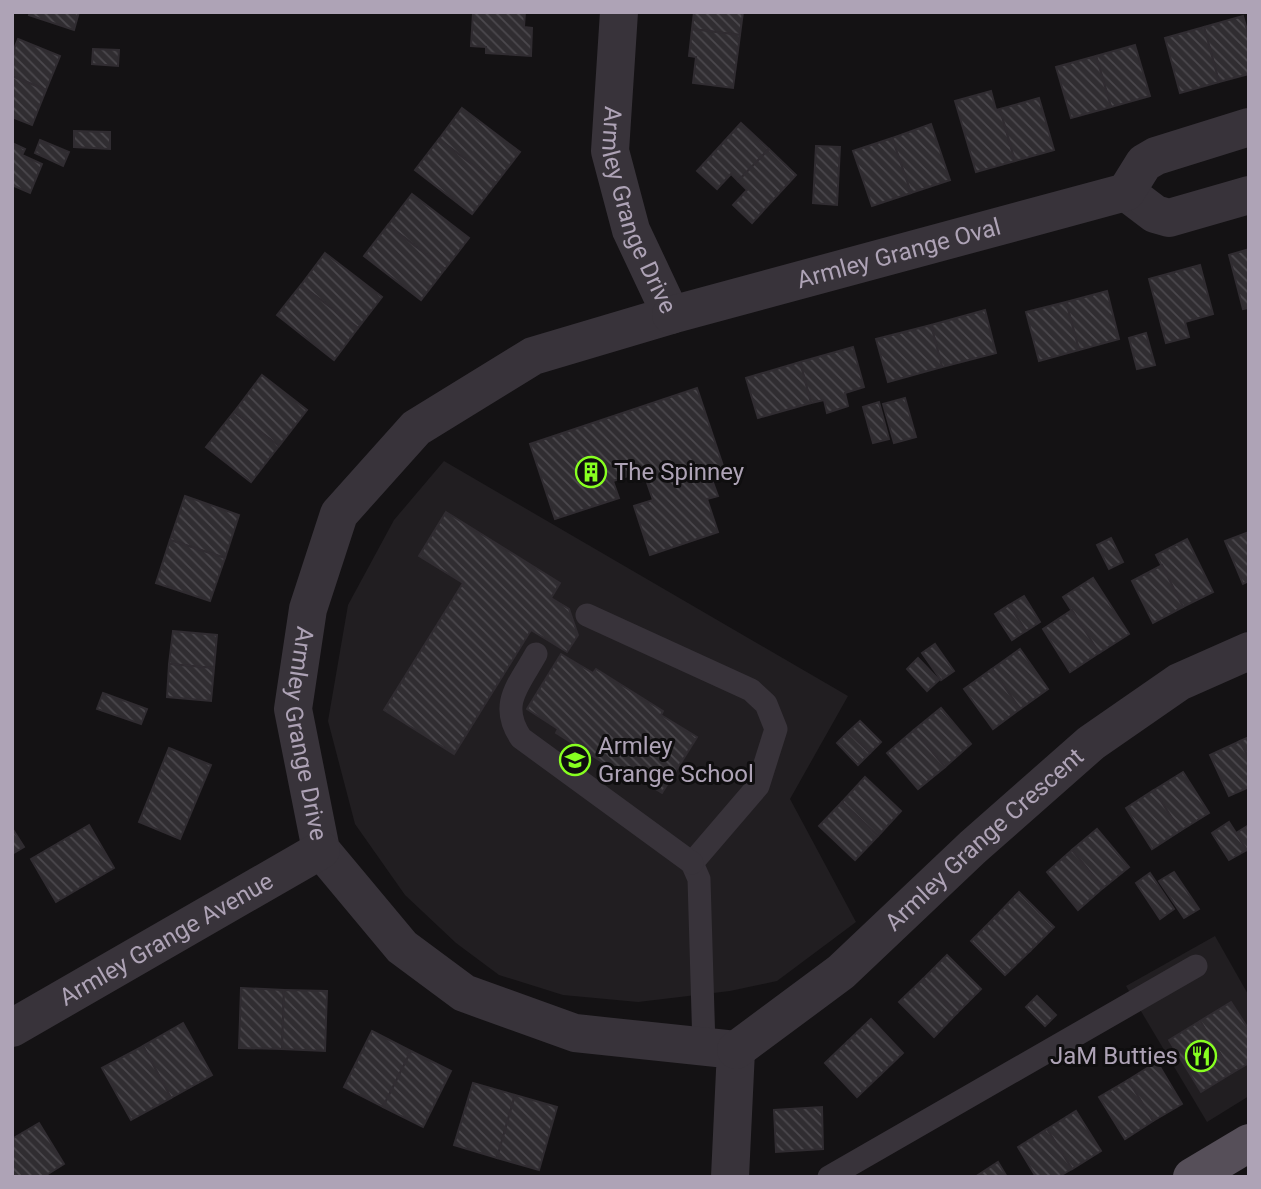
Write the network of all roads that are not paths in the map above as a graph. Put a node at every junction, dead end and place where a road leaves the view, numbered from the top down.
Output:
1 (620, 12) edge
2 (1249, 127) edge
3 (1126, 192) junction
4 (1249, 195) edge
5 (671, 315) junction
6 (587, 615) dead end
7 (1249, 651) edge
8 (536, 654) dead end
9 (321, 850) junction
10 (691, 863) junction
11 (1196, 967) dead end
12 (12, 1028) edge
13 (720, 1049) junction
14 (1249, 1143) edge
15 (730, 1177) edge
16 (829, 1177) edge
17 (1192, 1177) edge

1 - 5 street, Armley Grange Drive
2 - 3 street
3 - 4 street
3 - 5 street, Armley Grange Oval
5 - 9 street, Armley Grange Drive
6 - 10 lane
7 - 13 street, Armley Grange Crescent
8 - 10 lane
9 - 12 street, Armley Grange Avenue
9 - 13 street, Armley Grange Drive
10 - 13 lane
11 - 16 lane
13 - 15 street
14 - 17 main road

